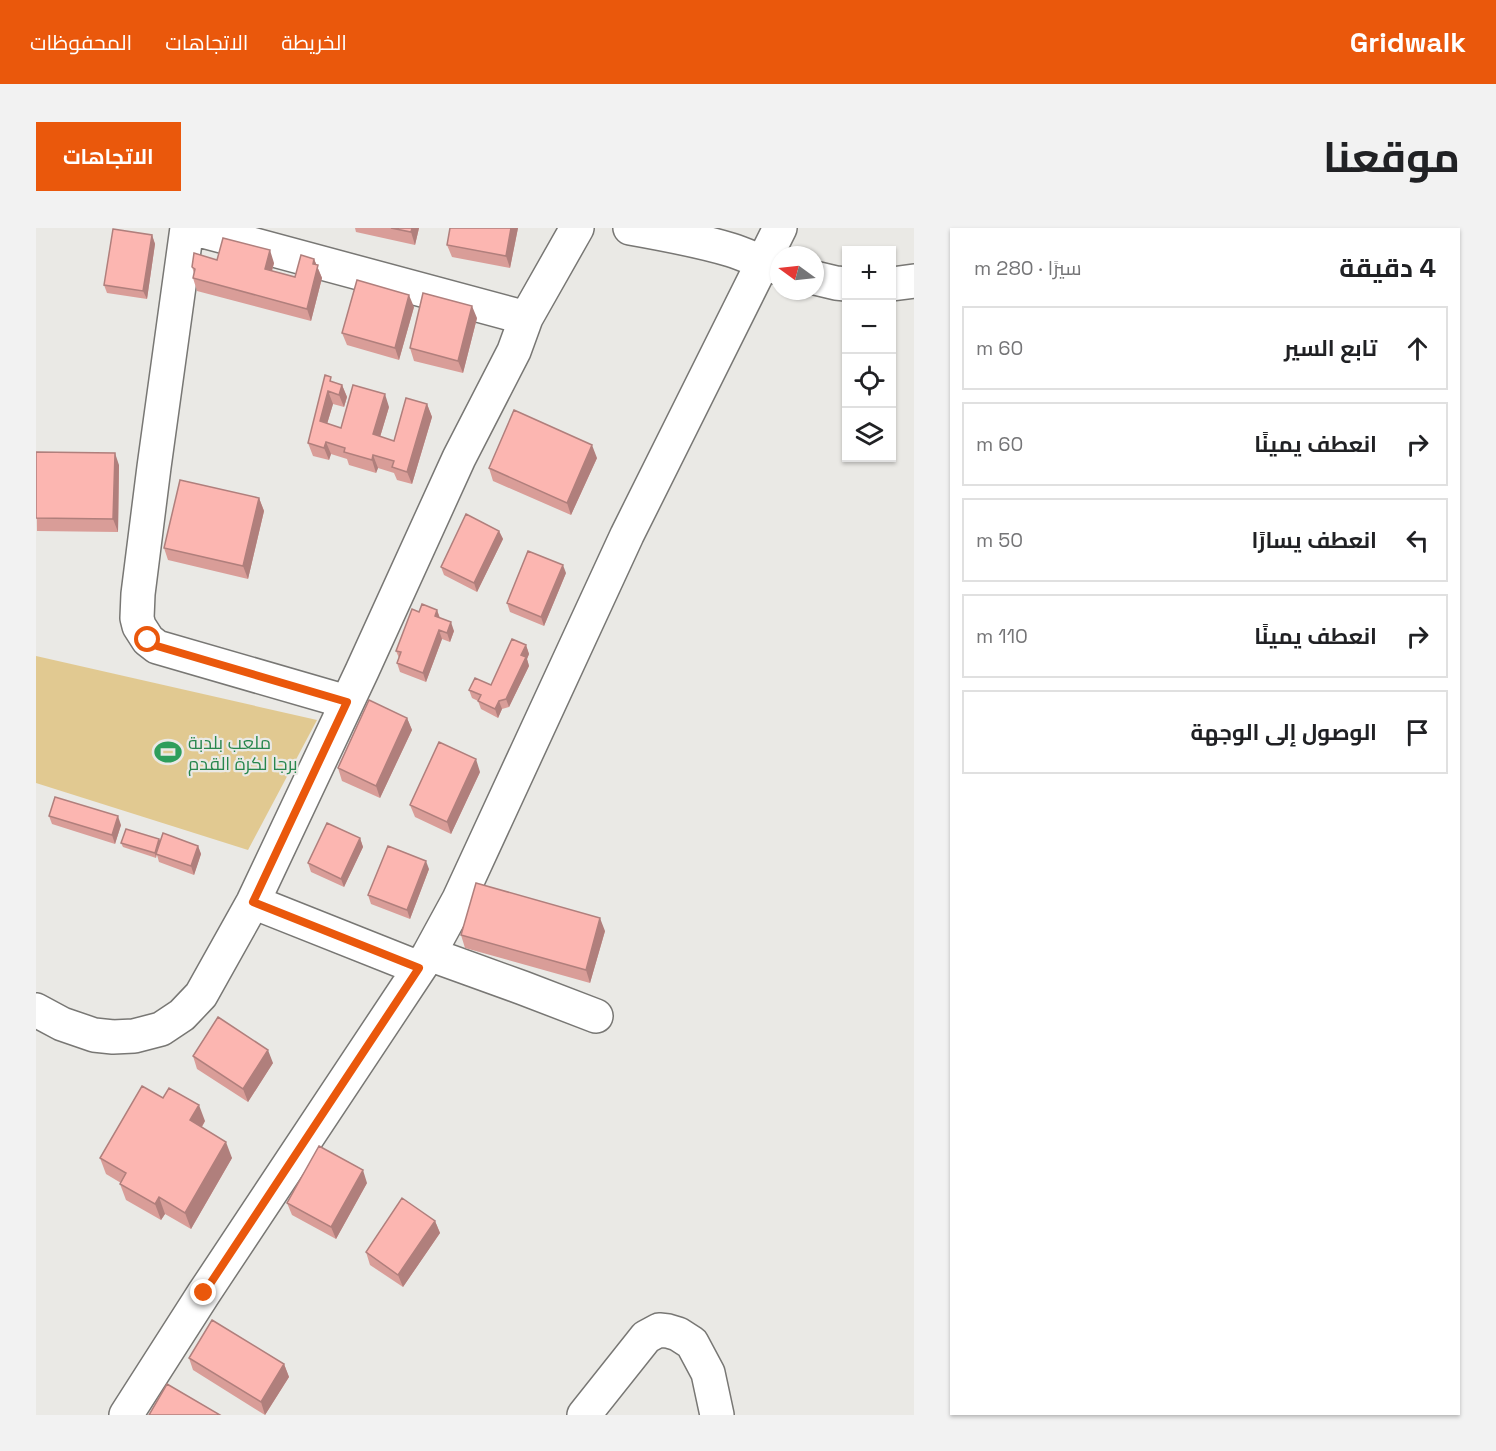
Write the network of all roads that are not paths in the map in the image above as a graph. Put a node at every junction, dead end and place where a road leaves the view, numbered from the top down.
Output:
1 (187, 228) edge
2 (192, 228) edge
3 (576, 228) edge
4 (630, 228) edge
5 (780, 228) edge
6 (776, 246) edge
7 (770, 266) edge
8 (770, 268) edge
9 (824, 280) edge
10 (914, 281) edge
11 (896, 283) edge
12 (842, 284) edge
13 (526, 318) junction
14 (347, 702) junction
15 (253, 902) junction
16 (424, 961) junction
17 (36, 1010) edge
18 (596, 1016) dead end
19 (126, 1415) edge
20 (584, 1415) edge
21 (717, 1415) edge

1 - 14 street
2 - 13 street
3 - 13 street
4 - 7 street
5 - 6 street
8 - 16 street
9 - 12 street
10 - 11 street
13 - 14 street
14 - 15 street
15 - 16 street
15 - 17 street
16 - 18 street
16 - 19 street
20 - 21 street

